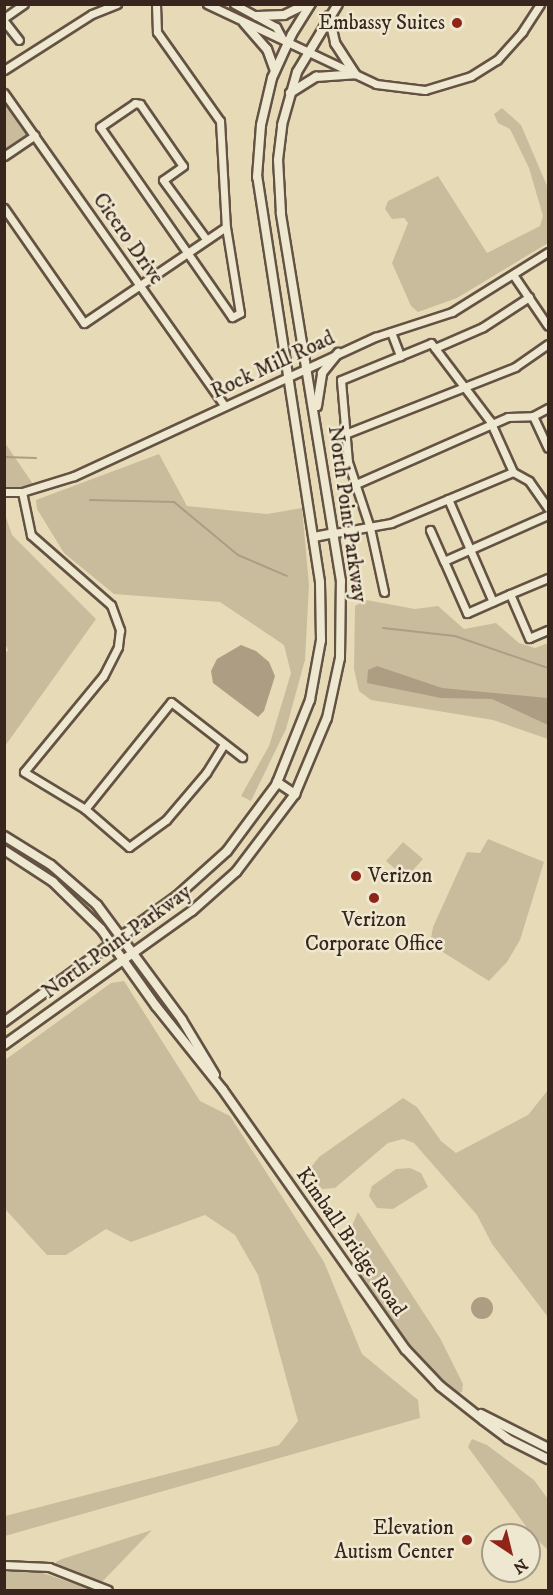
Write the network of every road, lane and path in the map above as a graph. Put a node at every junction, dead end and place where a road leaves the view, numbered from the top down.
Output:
1 (24, 4) edge
2 (117, 4) edge
3 (156, 4) edge
4 (207, 4) edge
5 (234, 4) edge
6 (309, 4) edge
7 (338, 4) edge
8 (540, 4) edge
9 (257, 16) junction
10 (329, 16) junction
11 (4, 19) edge
12 (244, 22) junction
13 (19, 40) dead end
14 (285, 40) junction
15 (307, 52) junction
16 (4, 70) edge
17 (275, 71) junction
18 (355, 74) junction
19 (4, 93) edge
20 (290, 93) junction
21 (35, 135) junction
22 (4, 156) edge
23 (4, 208) edge
24 (226, 227) junction
25 (206, 239) junction
26 (549, 252) edge
27 (187, 253) junction
28 (514, 276) junction
29 (140, 285) junction
30 (529, 297) junction
31 (549, 326) edge
32 (391, 332) junction
33 (549, 344) edge
34 (435, 348) junction
35 (338, 354) junction
36 (400, 356) junction
37 (308, 368) junction
38 (287, 378) junction
39 (463, 386) junction
40 (224, 405) junction
41 (549, 408) edge
42 (532, 416) junction
43 (316, 421) junction
44 (492, 426) junction
45 (345, 434) junction
46 (549, 448) edge
47 (513, 472) junction
48 (356, 484) junction
49 (4, 492) edge
50 (22, 492) junction
51 (448, 499) junction
52 (549, 508) edge
53 (549, 515) edge
54 (370, 528) junction
55 (430, 530) dead end
56 (334, 533) junction
57 (314, 537) junction
58 (471, 550) junction
59 (444, 561) junction
60 (549, 578) edge
61 (384, 592) dead end
62 (510, 594) junction
63 (493, 602) junction
64 (549, 630) edge
65 (224, 744) junction
66 (242, 757) dead end
67 (277, 782) junction
68 (295, 794) junction
69 (85, 809) junction
70 (4, 836) edge
71 (4, 850) edge
72 (122, 937) junction
73 (113, 944) junction
74 (134, 953) junction
75 (124, 961) junction
76 (4, 1022) edge
77 (4, 1045) edge
78 (223, 1090) junction
79 (463, 1403) junction
80 (549, 1448) edge
81 (549, 1459) edge
82 (4, 1565) edge
83 (108, 1590) edge

1 - 11 street
2 - 16 street
3 - 24 street
4 - 12 street
5 - 9 street
6 - 9 street
6 - 14 street, North Point Parkway
7 - 10 street, North Point Parkway
8 - 18 street
9 - 14 street
10 - 15 street, North Point Parkway
10 - 18 street
11 - 13 street
12 - 14 street
12 - 17 street
14 - 15 street
14 - 17 street, North Point Parkway
15 - 18 street
15 - 20 street, North Point Parkway
17 - 38 street, North Point Parkway
18 - 20 street
19 - 21 street, Cicero Drive
20 - 37 street, North Point Parkway
21 - 22 street
21 - 29 street, Cicero Drive
23 - 29 street
24 - 25 street
24 - 27 street
25 - 27 street
25 - 27 street
26 - 28 street, Rock Mill Road
27 - 29 street
28 - 30 street
28 - 32 street, Rock Mill Road
29 - 40 street, Cicero Drive
30 - 31 street
30 - 34 street
32 - 35 street, Rock Mill Road
32 - 36 street
33 - 39 street
34 - 36 street
34 - 39 street
35 - 37 street, Rock Mill Road
35 - 43 street
36 - 45 street
37 - 38 street, Rock Mill Road
37 - 43 street, North Point Parkway
38 - 40 street, Rock Mill Road
38 - 57 street, North Point Parkway
39 - 44 street
39 - 45 street
40 - 50 street, Rock Mill Road
41 - 42 street
42 - 44 street
42 - 46 street
43 - 56 street, North Point Parkway
44 - 47 street
44 - 48 street
45 - 48 street
47 - 51 street
47 - 52 street
48 - 54 street
49 - 50 street, Rock Mill Road
50 - 69 street
51 - 54 street
51 - 58 street
53 - 58 street
54 - 56 street
54 - 61 street
55 - 59 street
56 - 57 street
56 - 68 street, North Point Parkway
57 - 67 street, North Point Parkway
58 - 59 street
58 - 63 street
59 - 63 street
60 - 62 street
62 - 63 street
62 - 64 street
65 - 66 street
65 - 69 street
65 - 69 street
67 - 68 street
67 - 72 street, North Point Parkway
68 - 74 street, North Point Parkway
70 - 72 street, Kimball Bridge Road
71 - 73 street, Kimball Bridge Road
72 - 73 street, North Point Parkway
72 - 74 street, Kimball Bridge Road
73 - 75 street, Kimball Bridge Road
73 - 76 street, North Point Parkway
74 - 75 street, North Point Parkway
74 - 78 street, Kimball Bridge Road
75 - 77 street, North Point Parkway
75 - 78 street, Kimball Bridge Road
78 - 79 street, Kimball Bridge Road
79 - 80 street, Kimball Bridge Road
79 - 81 street, Kimball Bridge Road
82 - 83 street

